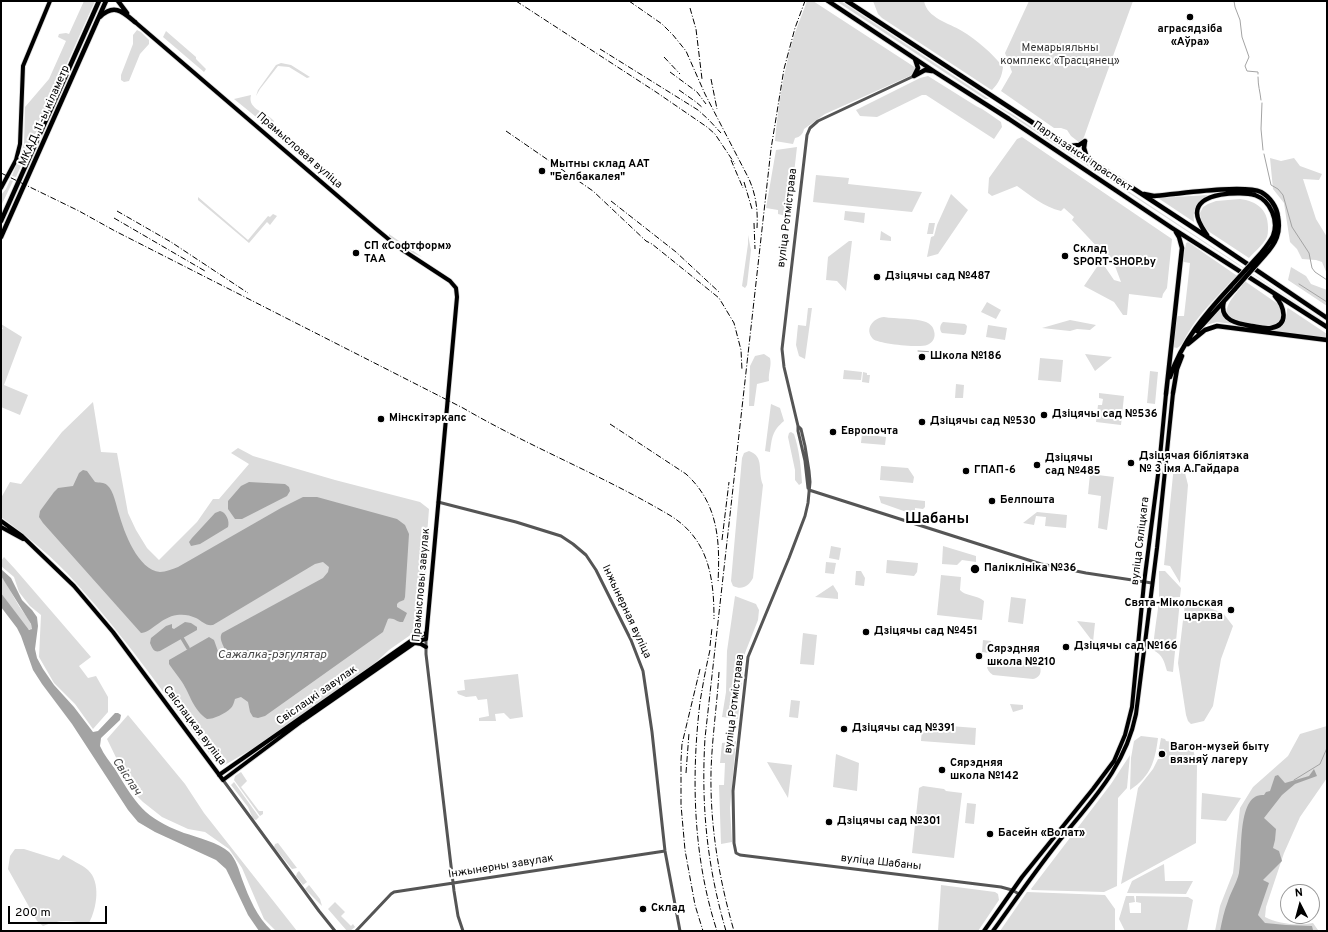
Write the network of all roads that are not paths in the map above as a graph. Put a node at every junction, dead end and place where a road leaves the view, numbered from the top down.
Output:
1 (50, 1) edge
2 (99, 1) edge
3 (106, 1) edge
4 (118, 1) edge
5 (828, 1) edge
6 (847, 1) edge
7 (98, 19) junction
8 (135, 22) junction
9 (914, 58) junction
10 (935, 72) junction
11 (914, 76) junction
12 (993, 97) junction
13 (987, 105) junction
14 (1068, 146) junction
15 (1087, 158) junction
16 (1, 188) edge
17 (1141, 193) junction
18 (1, 221) edge
19 (1172, 228) junction
20 (1, 237) edge
21 (1209, 238) junction
22 (1264, 254) junction
23 (456, 288) joint
24 (1233, 288) junction
25 (1270, 290) junction
26 (1225, 300) junction
27 (1327, 318) edge
28 (1327, 327) edge
29 (1327, 340) edge
30 (1188, 344) junction
31 (1173, 393) joint
32 (1166, 394) junction
33 (1160, 459) junction
34 (1166, 460) junction
35 (809, 490) junction
36 (438, 502) junction
37 (1, 521) edge
38 (1, 527) edge
39 (27, 541) junction
40 (1144, 583) junction
41 (1152, 583) junction
42 (426, 633) junction
43 (426, 639) junction
44 (415, 643) junction
45 (426, 647) junction
46 (219, 775) junction
47 (223, 780) junction
48 (665, 851) junction
49 (740, 855) joint
50 (453, 884) junction
51 (1012, 890) junction
52 (1019, 894) junction
53 (335, 931) edge
54 (356, 931) edge
55 (463, 931) edge
56 (680, 931) edge
57 (984, 931) edge
58 (993, 931) edge

1 - 16 main road
2 - 18 highway, МКАД, 11-ы кіламетр
3 - 7 highway, МКАД, 11-ы кіламетр
4 - 8 highway
5 - 9 highway, Партызанскі праспект
6 - 12 highway, Партызанскі праспект
7 - 8 highway
7 - 20 highway, МКАД, 11-ы кіламетр
8 - 23 main road, Прамысловая вуліца
9 - 10 highway, Партызанскі праспект
9 - 11 highway
10 - 11 highway
10 - 13 highway, Партызанскі праспект
11 - 35 street, вуліца Ротмістрава
12 - 13 highway
12 - 14 highway, Партызанскі праспект
13 - 19 highway, Партызанскі праспект
14 - 15 highway, Партызанскі праспект
14 - 15 highway
15 - 17 highway, Партызанскі праспект
17 - 21 highway, Партызанскі праспект
17 - 22 highway
19 - 25 highway, Партызанскі праспект
19 - 32 highway
21 - 22 highway
21 - 27 highway, Партызанскі праспект
22 - 24 highway, bridge
23 - 36 main road, Прамысловы завулак
24 - 26 highway
24 - 32 highway
25 - 26 highway
25 - 28 highway, Партызанскі праспект
26 - 30 highway
29 - 30 highway
30 - 31 highway
31 - 34 main road, вуліца Сяліцкага
32 - 33 main road, вуліца Сяліцкага
33 - 34 main road
33 - 40 main road, вуліца Сяліцкага
34 - 41 main road, вуліца Сяліцкага
35 - 40 street
35 - 49 street, вуліца Ротмістрава
36 - 42 main road, Прамысловы завулак
36 - 48 street, Інжынерная вуліца
37 - 39 main road, Свіслацкая вуліца
38 - 39 main road, Свіслацкая вуліца
39 - 46 main road, Свіслацкая вуліца
40 - 41 street
40 - 51 main road, вуліца Сяліцкага
41 - 52 main road, вуліца Сяліцкага
42 - 43 main road, Прамысловы завулак
42 - 46 main road, Свіслацкі завулак
43 - 44 main road, Свіслацкі завулак
43 - 45 street, Прамысловы завулак
44 - 45 main road
44 - 47 main road, Свіслацкі завулак
45 - 50 street, Прамысловы завулак
46 - 47 main road, Свіслацкая вуліца
47 - 53 street, Свіслацкая вуліца
48 - 50 street, Інжынерны завулак
48 - 56 street, Інжынерная вуліца
49 - 51 street, вуліца Шабаны
50 - 54 street, Інжынерны завулак
50 - 55 street, Прамысловы завулак
51 - 52 street, вуліца Шабаны
51 - 57 main road, вуліца Сяліцкага
52 - 58 main road, вуліца Сяліцкага

